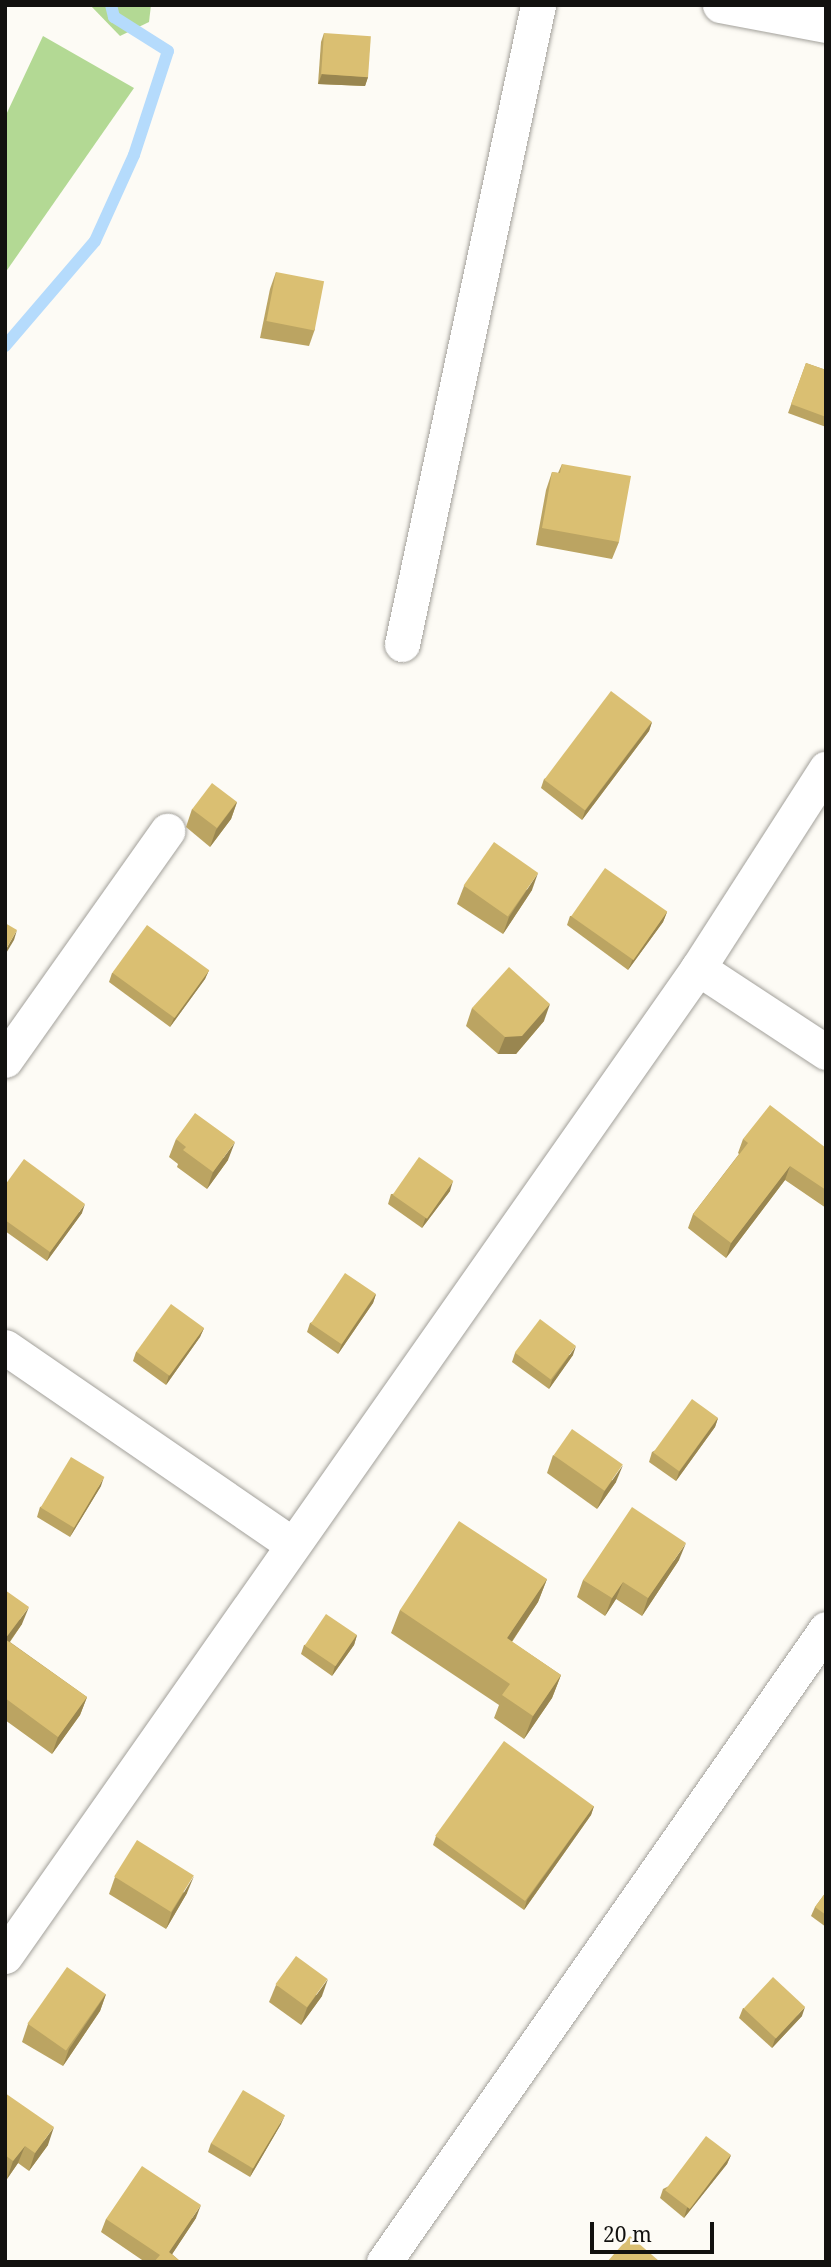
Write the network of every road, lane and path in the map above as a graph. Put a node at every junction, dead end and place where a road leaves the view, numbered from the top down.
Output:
1 (538, 5) edge
2 (720, 5) edge
3 (826, 25) edge
4 (402, 644) dead end
5 (826, 769) edge
6 (167, 831) dead end
7 (698, 968) junction
8 (826, 1052) edge
9 (5, 1060) edge
10 (5, 1347) edge
11 (293, 1545) junction
12 (826, 1629) edge
13 (5, 1956) edge
14 (384, 2262) edge

1 - 4 street
2 - 3 street
5 - 7 street
6 - 9 street
7 - 8 street
7 - 11 street
10 - 11 street
11 - 13 street
12 - 14 street

